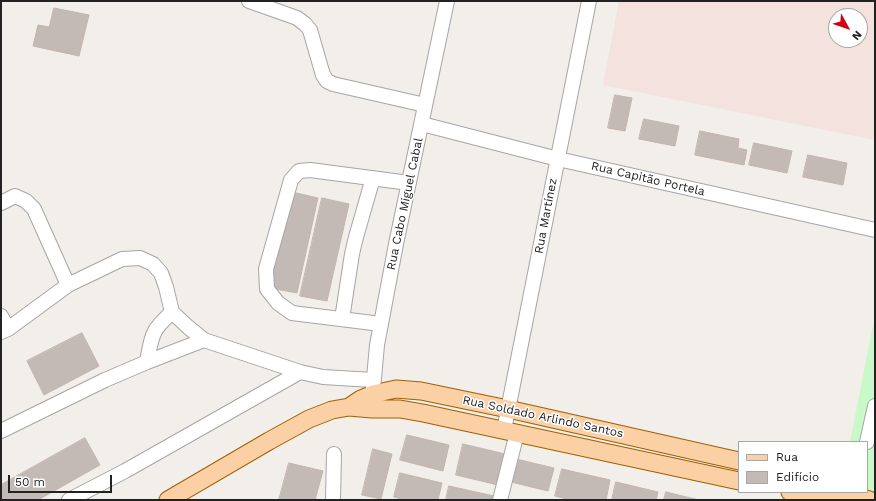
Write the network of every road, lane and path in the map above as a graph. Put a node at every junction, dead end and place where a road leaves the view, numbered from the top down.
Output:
1 (249, 1) edge
2 (447, 1) edge
3 (589, 1) edge
4 (425, 105) junction
5 (422, 124) junction
6 (558, 159) junction
7 (373, 178) junction
8 (409, 183) junction
9 (1, 203) edge
10 (875, 230) edge
11 (68, 285) junction
12 (172, 312) junction
13 (1, 316) edge
14 (342, 319) junction
15 (381, 324) junction
16 (4, 330) edge
17 (204, 340) junction
18 (147, 362) junction
19 (300, 372) junction
20 (373, 394) junction
21 (875, 406) edge
22 (508, 409) junction
23 (1, 431) edge
24 (510, 432) junction
25 (867, 441) edge
26 (334, 454) dead end
27 (738, 461) edge
28 (738, 481) edge
29 (795, 493) edge
30 (838, 493) edge
31 (844, 493) edge
32 (69, 500) edge
33 (168, 500) edge
34 (333, 500) edge
35 (500, 500) edge
36 (869, 500) edge

1 - 4 street
2 - 4 street, Rua Cabo Miguel Cabal
3 - 6 street, Rua Martínez
4 - 5 street, Rua Cabo Miguel Cabal
5 - 6 street, Rua Capitão Portela
5 - 8 street, Rua Cabo Miguel Cabal
6 - 10 street, Rua Capitão Portela
6 - 22 street, Rua Martínez
7 - 8 street
7 - 14 street
7 - 14 street
8 - 15 street, Rua Cabo Miguel Cabal
9 - 11 street
11 - 12 street
11 - 16 street
12 - 17 street
12 - 18 street
13 - 16 street
14 - 15 street
15 - 20 street, Rua Cabo Miguel Cabal
17 - 18 street
17 - 19 street
18 - 23 street
19 - 20 street
19 - 32 street
20 - 22 main road, Rua Soldado Arlindo Santos
20 - 24 main road, Rua Soldado Arlindo Santos
20 - 33 main road, Rua Soldado Arlindo Santos
21 - 25 street
22 - 24 street, Rua Martínez
22 - 27 main road, Rua Soldado Arlindo Santos
24 - 28 main road, Rua Soldado Arlindo Santos
24 - 35 street, Rua Martínez
26 - 34 street
29 - 30 main road
31 - 36 main road

